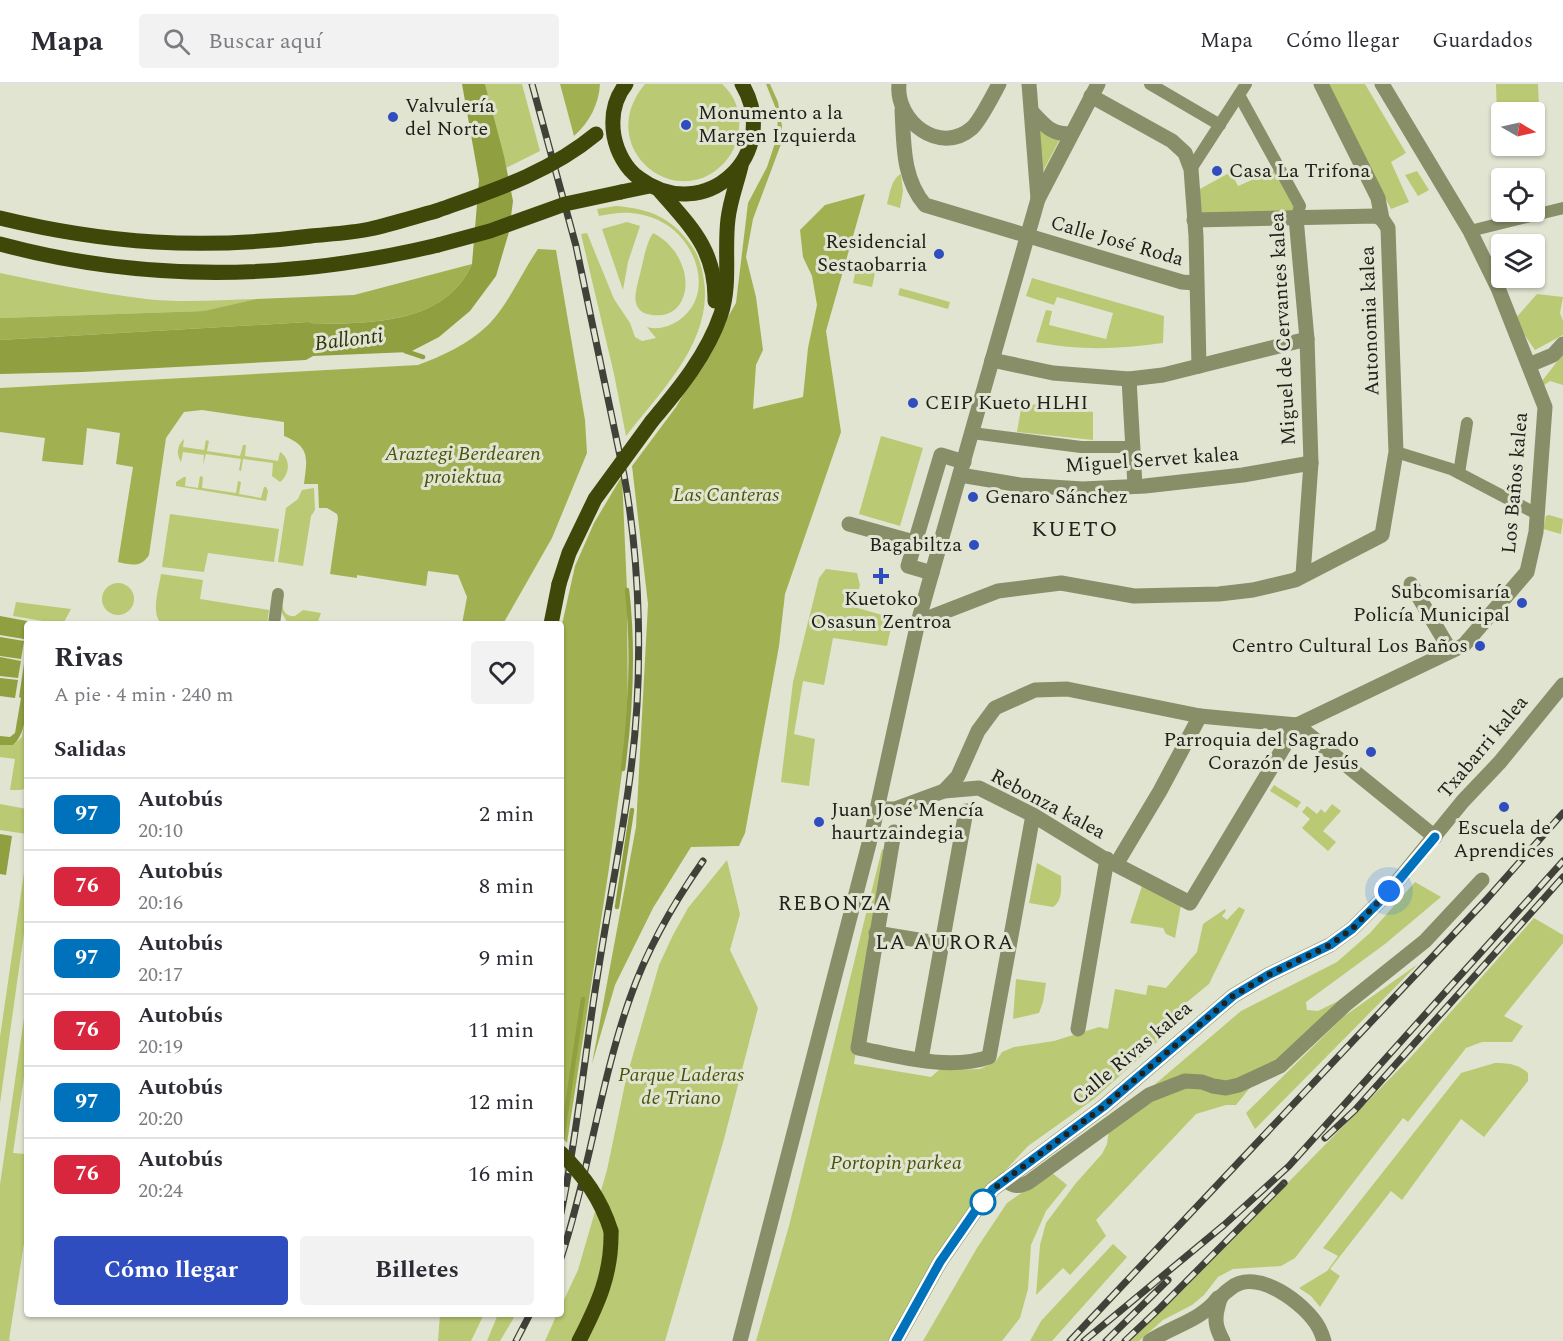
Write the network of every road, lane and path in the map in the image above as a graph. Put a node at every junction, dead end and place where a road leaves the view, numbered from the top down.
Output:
1 (742, 84) edge
2 (899, 84) edge
3 (999, 84) edge
4 (1029, 84) edge
5 (1150, 84) edge
6 (1246, 84) edge
7 (1321, 84) edge
8 (1382, 84) edge
9 (622, 86) edge
10 (1094, 90) edge
11 (1239, 95) junction
12 (615, 108) junction
13 (902, 110) junction
14 (1032, 112) junction
15 (1220, 125) junction
16 (1071, 134) junction
17 (742, 165) junction
18 (1191, 169) junction
19 (655, 188) junction
20 (1038, 199) junction
21 (1563, 208) edge
22 (0, 218) edge
23 (1296, 218) junction
24 (1382, 219) junction
25 (1194, 220) junction
26 (1470, 231) junction
27 (1028, 237) junction
28 (0, 244) edge
29 (1196, 283) junction
30 (711, 337) junction
31 (1307, 339) junction
32 (1563, 344) edge
33 (992, 360) junction
34 (1529, 365) junction
35 (1199, 366) junction
36 (1129, 379) junction
37 (1467, 423) dead end
38 (972, 433) junction
39 (1133, 447) junction
40 (1395, 452) junction
41 (1311, 463) junction
42 (962, 469) junction
43 (1458, 472) junction
44 (1136, 486) junction
45 (1537, 514) junction
46 (849, 524) dead end
47 (915, 542) junction
48 (939, 549) junction
49 (932, 573) junction
50 (1303, 575) junction
51 (1412, 584) dead end
52 (278, 594) dead end
53 (274, 621) edge
54 (552, 621) edge
55 (918, 622) junction
56 (1450, 650) junction
57 (1563, 685) edge
58 (1200, 716) junction
59 (1297, 725) junction
60 (965, 762) junction
61 (979, 788) junction
62 (944, 791) junction
63 (877, 809) junction
64 (966, 811) dead end
65 (1033, 815) junction
66 (894, 832) dead end
67 (1435, 837) junction
68 (1112, 861) junction
69 (1482, 880) dead end
70 (876, 933) junction
71 (942, 944) junction
72 (1078, 1029) dead end
73 (921, 1059) junction
74 (564, 1156) edge
75 (1005, 1180) junction
76 (1220, 1296) junction
77 (579, 1341) edge
78 (740, 1341) edge
79 (896, 1341) edge
80 (1150, 1341) edge
81 (1223, 1341) edge
82 (1324, 1341) edge

1 - 17 main road
2 - 13 street, Calle José Roda
3 - 13 street
4 - 14 street
5 - 15 street
6 - 11 street
7 - 24 street, Autonomia kalea
8 - 26 street, Los Baños kalea
9 - 12 main road
10 - 16 street
10 - 18 street
11 - 15 street
11 - 23 street, Miguel de Cervantes kalea
12 - 19 main road
12 - 22 main road, bridge
13 - 27 street, Calle José Roda
14 - 16 street
14 - 20 street
15 - 18 street
16 - 20 street
17 - 19 main road
17 - 30 main road
18 - 25 street
19 - 28 main road, bridge
19 - 30 main road
20 - 27 street
21 - 26 street
23 - 24 street
23 - 25 street
23 - 31 street, Miguel de Cervantes kalea
24 - 40 street, Autonomia kalea
25 - 29 street
26 - 34 street, Los Baños kalea
27 - 29 street, Calle José Roda
27 - 33 street
29 - 35 street
30 - 54 main road, bridge
31 - 35 street
31 - 41 street, Miguel de Cervantes kalea
32 - 34 street
33 - 36 street
33 - 38 street
34 - 45 street, Los Baños kalea
35 - 36 street
36 - 39 street
37 - 43 street
38 - 39 street
38 - 42 street
39 - 44 street
40 - 43 street
40 - 50 street, Autonomia kalea
41 - 44 street, Miguel Servet kalea
41 - 50 street, Miguel de Cervantes kalea
42 - 44 street, Miguel Servet kalea
42 - 47 street, Miguel Servet kalea
42 - 48 street
43 - 45 street
45 - 56 street, Los Baños kalea
46 - 47 street
47 - 48 street
47 - 49 street
48 - 49 street
49 - 55 street
50 - 55 street
51 - 56 street
52 - 53 street
55 - 63 street
56 - 59 street, Los Baños kalea
57 - 67 street, Txabarri kalea
58 - 59 street
58 - 60 street
58 - 68 street
59 - 67 street
59 - 68 street, Rebonza kalea
60 - 61 street
60 - 62 street
61 - 62 street, Rebonza kalea
61 - 65 street, Rebonza kalea
62 - 63 street, Rebonza kalea
63 - 78 street
64 - 71 street
65 - 68 street, Rebonza kalea
65 - 73 street
66 - 70 street
67 - 75 street, Calle Rivas kalea
68 - 72 street
69 - 75 street
70 - 71 street
70 - 73 street
71 - 73 street
74 - 77 main road, bridge
75 - 79 street, Calle Rivas kalea
76 - 80 street
76 - 81 street
76 - 82 street

